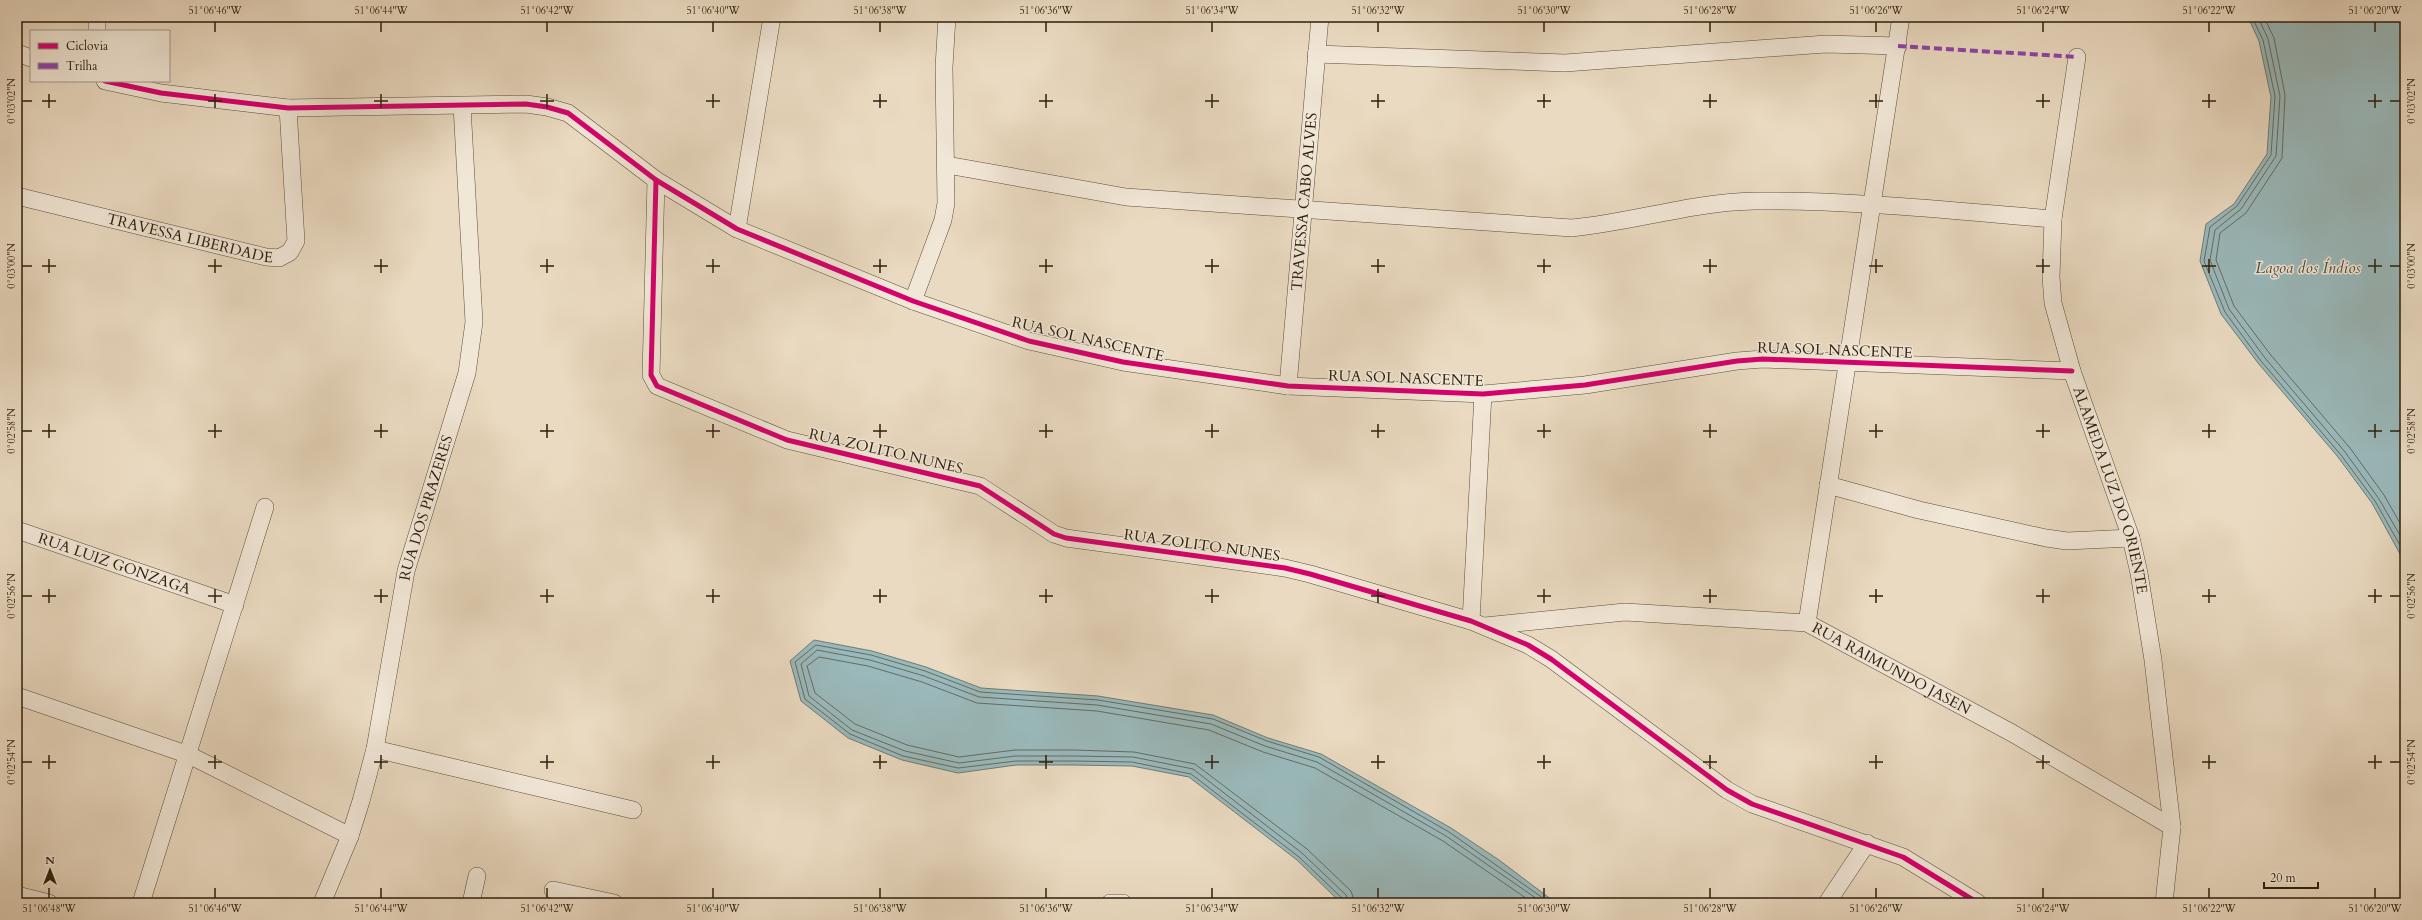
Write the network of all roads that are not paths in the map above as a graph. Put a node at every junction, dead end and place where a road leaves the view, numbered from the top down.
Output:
1 (97, 17) edge
2 (772, 17) edge
3 (946, 17) edge
4 (1320, 17) edge
5 (1901, 17) edge
6 (97, 30) edge
7 (1898, 46) junction
8 (17, 53) edge
9 (1316, 54) junction
10 (2078, 57) dead end
11 (30, 58) edge
12 (109, 82) edge
13 (462, 106) junction
14 (288, 108) junction
15 (947, 165) junction
16 (656, 180) junction
17 (17, 196) edge
18 (1873, 204) junction
19 (1302, 210) junction
20 (2053, 219) junction
21 (737, 229) junction
22 (913, 301) junction
23 (1848, 361) junction
24 (2072, 371) junction
25 (1288, 386) junction
26 (1483, 394) junction
27 (1828, 485) junction
28 (265, 507) dead end
29 (17, 530) edge
30 (2131, 538) junction
31 (235, 605) junction
32 (1807, 623) junction
33 (1478, 624) junction
34 (17, 696) edge
35 (375, 749) junction
36 (188, 755) junction
37 (633, 810) dead end
38 (2172, 827) junction
39 (350, 836) junction
40 (1867, 843) junction
41 (476, 876) dead end
42 (553, 890) dead end
43 (17, 895) edge
44 (49, 903) edge
45 (141, 903) edge
46 (322, 903) edge
47 (471, 903) edge
48 (614, 903) edge
49 (1110, 903) edge
50 (1123, 903) edge
51 (1827, 903) edge
52 (1978, 903) edge
53 (2164, 903) edge

1 - 6 street
2 - 21 street
3 - 15 street
4 - 9 street, TRAVESSA CABO ALVES
5 - 7 street
7 - 9 street
7 - 18 street
8 - 11 street
9 - 19 street, TRAVESSA CABO ALVES
10 - 20 street, ALAMEDA LUZ DO ORIENTE
12 - 14 street, RUA SOL NASCENTE
13 - 14 street, RUA SOL NASCENTE
13 - 16 street, RUA SOL NASCENTE
13 - 35 street, RUA DOS PRAZERES
14 - 17 street, TRAVESSA LIBERDADE
15 - 19 street
15 - 22 street
16 - 21 street, RUA SOL NASCENTE
16 - 33 street, RUA ZOLITO NUNES
18 - 19 street
18 - 20 street
18 - 23 street
19 - 25 street, TRAVESSA CABO ALVES
20 - 24 street, ALAMEDA LUZ DO ORIENTE
21 - 22 street, RUA SOL NASCENTE
22 - 25 street, RUA SOL NASCENTE
23 - 24 street, RUA SOL NASCENTE
23 - 26 street, RUA SOL NASCENTE
23 - 27 street
24 - 30 street, ALAMEDA LUZ DO ORIENTE
25 - 26 street, RUA SOL NASCENTE
26 - 33 street
27 - 30 street
27 - 32 street
28 - 31 street
29 - 31 street, RUA LUIZ GONZAGA
30 - 38 street, ALAMEDA LUZ DO ORIENTE
31 - 36 street
32 - 33 street, RUA RAIMUNDO JASEN
32 - 38 street, RUA RAIMUNDO JASEN
33 - 40 street
34 - 36 street
35 - 37 street
35 - 39 street, RUA DOS PRAZERES
36 - 39 street
36 - 45 street
38 - 53 street, ALAMEDA LUZ DO ORIENTE
39 - 46 street, RUA DOS PRAZERES
40 - 51 street
40 - 52 street
41 - 47 street
42 - 48 street
43 - 44 street
49 - 50 street

